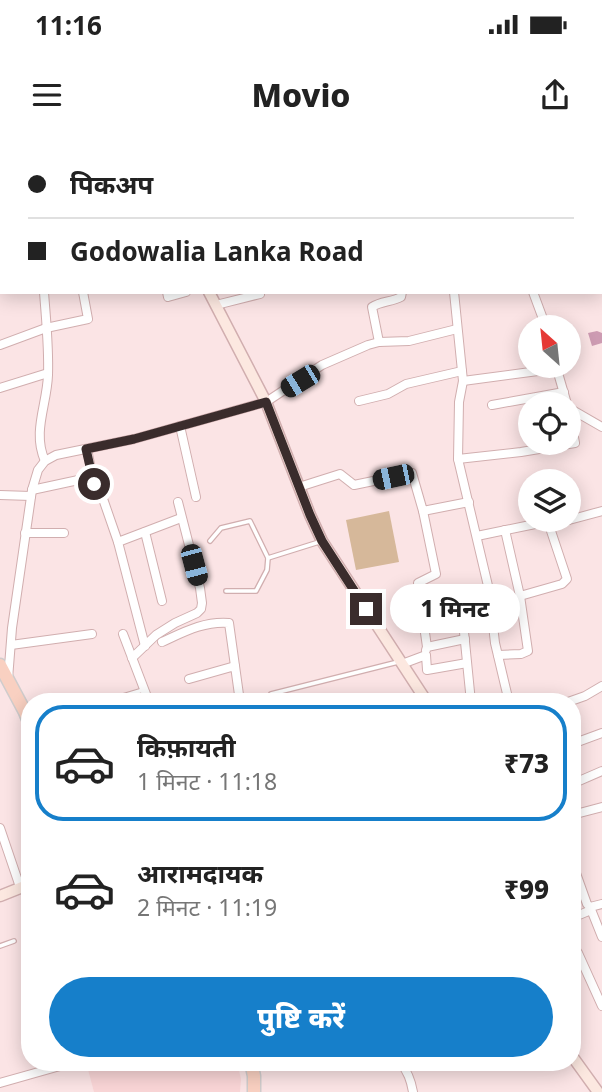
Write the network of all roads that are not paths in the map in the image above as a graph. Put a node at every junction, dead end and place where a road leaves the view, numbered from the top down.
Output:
1 (44, 294) edge
2 (83, 294) edge
3 (210, 294) edge
4 (260, 294) dead end
5 (402, 294) edge
6 (454, 294) edge
7 (534, 294) edge
8 (216, 305) junction
9 (542, 315) edge
10 (46, 328) junction
11 (457, 329) junction
12 (379, 342) junction
13 (0, 345) edge
14 (462, 371) junction
15 (48, 373) junction
16 (518, 374) edge
17 (560, 378) edge
18 (463, 381) junction
19 (0, 388) edge
20 (564, 392) edge
21 (518, 400) edge
22 (359, 401) dead end
23 (266, 402) junction
24 (492, 405) dead end
25 (581, 415) edge
26 (180, 426) junction
27 (602, 427) edge
28 (86, 449) junction
29 (518, 452) edge
30 (458, 459) junction
31 (45, 461) junction
32 (94, 484) junction
33 (299, 486) junction
34 (32, 493) junction
35 (0, 495) edge
36 (196, 498) dead end
37 (178, 502) dead end
38 (469, 502) junction
39 (423, 511) junction
40 (602, 511) edge
41 (581, 517) edge
42 (181, 518) junction
43 (518, 527) edge
44 (505, 530) junction
45 (145, 532) junction
46 (551, 532) edge
47 (25, 533) junction
48 (64, 533) dead end
49 (477, 536) junction
50 (210, 541) dead end
51 (322, 541) junction
52 (118, 542) junction
53 (268, 558) junction
54 (226, 591) dead end
55 (520, 596) junction
56 (162, 601) dead end
57 (492, 615) junction
58 (92, 634) dead end
59 (123, 634) dead end
60 (465, 639) junction
61 (162, 642) dead end
62 (11, 645) junction
63 (145, 646) junction
64 (426, 651) junction
65 (498, 655) junction
66 (132, 658) junction
67 (401, 663) junction
68 (467, 663) junction
69 (0, 665) edge
70 (235, 666) junction
71 (8, 679) junction
72 (189, 679) dead end
73 (602, 686) edge
74 (145, 690) junction
75 (134, 693) edge
76 (146, 693) edge
77 (239, 693) edge
78 (275, 693) edge
79 (421, 693) edge
80 (470, 693) edge
81 (507, 693) edge
82 (581, 697) edge
83 (21, 706) edge
84 (602, 733) edge
85 (581, 741) edge
86 (602, 771) edge
87 (581, 780) edge
88 (602, 807) edge
89 (581, 812) edge
90 (0, 828) edge
91 (21, 877) edge
92 (581, 887) edge
93 (21, 888) edge
94 (0, 896) edge
95 (602, 904) edge
96 (591, 909) junction
97 (581, 914) edge
98 (602, 937) edge
99 (14, 942) dead end
100 (0, 946) edge
101 (581, 960) edge
102 (602, 1006) edge
103 (581, 1068) edge
104 (42, 1071) edge
105 (253, 1071) edge
106 (407, 1071) edge
107 (0, 1083) edge
108 (254, 1092) edge
109 (413, 1092) edge
110 (598, 1092) edge

1 - 10 street
2 - 10 street
3 - 8 street
4 - 8 street
5 - 12 street
6 - 11 street
7 - 9 street
8 - 23 street
10 - 13 street
10 - 15 street
11 - 12 street
11 - 14 street
12 - 23 street
14 - 18 street
14 - 22 street
15 - 19 street
15 - 31 street
16 - 18 street
17 - 20 street
18 - 30 street
21 - 24 street
23 - 26 street
23 - 33 street
25 - 27 street
26 - 28 street
26 - 36 street
28 - 31 street
28 - 32 street
29 - 30 street
30 - 38 street
31 - 34 street
32 - 34 street
32 - 52 street
33 - 39 street
33 - 51 street
34 - 35 street
34 - 47 street
37 - 42 street
38 - 39 street
38 - 49 street
39 - 64 street
40 - 41 street
42 - 45 street
42 - 63 street
43 - 44 street
44 - 49 street
44 - 55 street
45 - 52 street
45 - 56 street
46 - 55 street
47 - 48 street
47 - 62 street
49 - 57 street
50 - 53 lane
51 - 53 lane
51 - 67 street
52 - 63 street
53 - 54 lane
55 - 65 street
57 - 60 street
57 - 65 street
58 - 62 street
59 - 66 street
60 - 64 street
60 - 68 street
61 - 70 street
62 - 71 street
63 - 66 street
64 - 67 street
64 - 68 street
65 - 81 street
66 - 74 street
67 - 78 lane
67 - 79 street
68 - 80 street
69 - 71 main road
70 - 72 street
70 - 77 street
71 - 83 main road
73 - 82 street
74 - 75 lane
74 - 76 street
84 - 85 street
86 - 87 street
88 - 89 street
90 - 91 street
92 - 96 street
93 - 94 street
95 - 96 street
96 - 97 street
96 - 98 street
99 - 100 lane
101 - 102 street
103 - 110 street
104 - 107 street
105 - 108 main road
106 - 109 street

